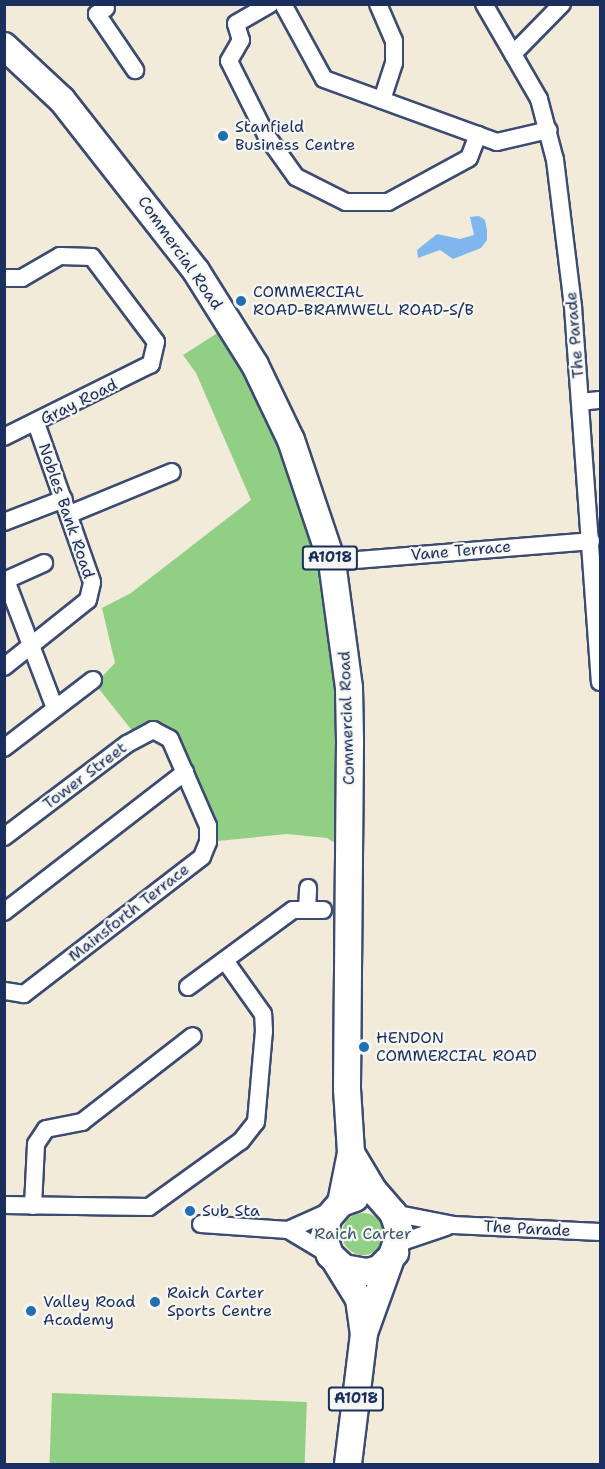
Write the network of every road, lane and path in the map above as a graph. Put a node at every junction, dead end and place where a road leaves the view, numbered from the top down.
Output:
1 (270, 4) edge
2 (283, 4) edge
3 (378, 4) edge
4 (484, 4) edge
5 (562, 4) edge
6 (108, 6) edge
7 (8, 54) edge
8 (513, 54) junction
9 (135, 70) dead end
10 (382, 100) junction
11 (549, 130) junction
12 (478, 135) junction
13 (4, 278) edge
14 (600, 400) edge
15 (580, 402) junction
16 (36, 423) junction
17 (4, 437) edge
18 (172, 472) dead end
19 (67, 507) junction
20 (4, 522) edge
21 (591, 541) junction
22 (332, 562) junction
23 (44, 563) dead end
24 (5, 580) edge
25 (31, 646) junction
26 (4, 667) edge
27 (93, 680) dead end
28 (600, 682) edge
29 (55, 708) junction
30 (170, 739) joint
31 (4, 748) edge
32 (184, 772) junction
33 (4, 837) edge
34 (308, 888) dead end
35 (4, 912) edge
36 (226, 962) junction
37 (188, 987) dead end
38 (7, 993) edge
39 (193, 1036) dead end
40 (351, 1153) junction
41 (4, 1205) edge
42 (33, 1206) junction
43 (337, 1207) junction
44 (390, 1210) junction
45 (201, 1224) dead end
46 (453, 1225) junction
47 (288, 1230) junction
48 (600, 1232) edge
49 (397, 1248) junction
50 (333, 1258) junction
51 (364, 1333) junction
52 (348, 1464) edge

1 - 12 street
2 - 10 street
3 - 10 street
4 - 8 street, The Parade
5 - 8 street
6 - 9 street
7 - 22 highway, Commercial Road / A1018
8 - 11 street, The Parade
10 - 12 street
11 - 12 street
11 - 15 street, The Parade
13 - 16 street, Gray Road
14 - 15 street
15 - 21 street, The Parade
16 - 17 street, Gray Road
16 - 19 street, Nobles Bank Road
18 - 19 street
19 - 20 street
19 - 25 street, Nobles Bank Road
21 - 22 street, Vane Terrace
21 - 28 street, The Parade
22 - 40 highway, Commercial Road / A1018
23 - 24 street
24 - 25 street
25 - 26 street
25 - 29 street
27 - 29 street
29 - 31 street
30 - 32 street, Mainsforth Terrace
30 - 33 street, Tower Street
32 - 35 street
32 - 38 street, Mainsforth Terrace
34 - 36 street
36 - 37 street
36 - 42 street
39 - 42 street
40 - 43 highway, Commercial Road / A1018
40 - 44 highway, Commercial Road / A1018
41 - 42 street
43 - 44 highway
43 - 47 street
43 - 50 highway, Commercial Road
44 - 46 street, The Parade
44 - 49 highway, Commercial Road
45 - 47 street
46 - 48 street, The Parade
46 - 49 street, The Parade
47 - 50 street
49 - 50 highway
49 - 51 highway, Commercial Road / A1018
50 - 51 highway, Commercial Road / A1018
51 - 52 highway, Commercial Road / A1018

